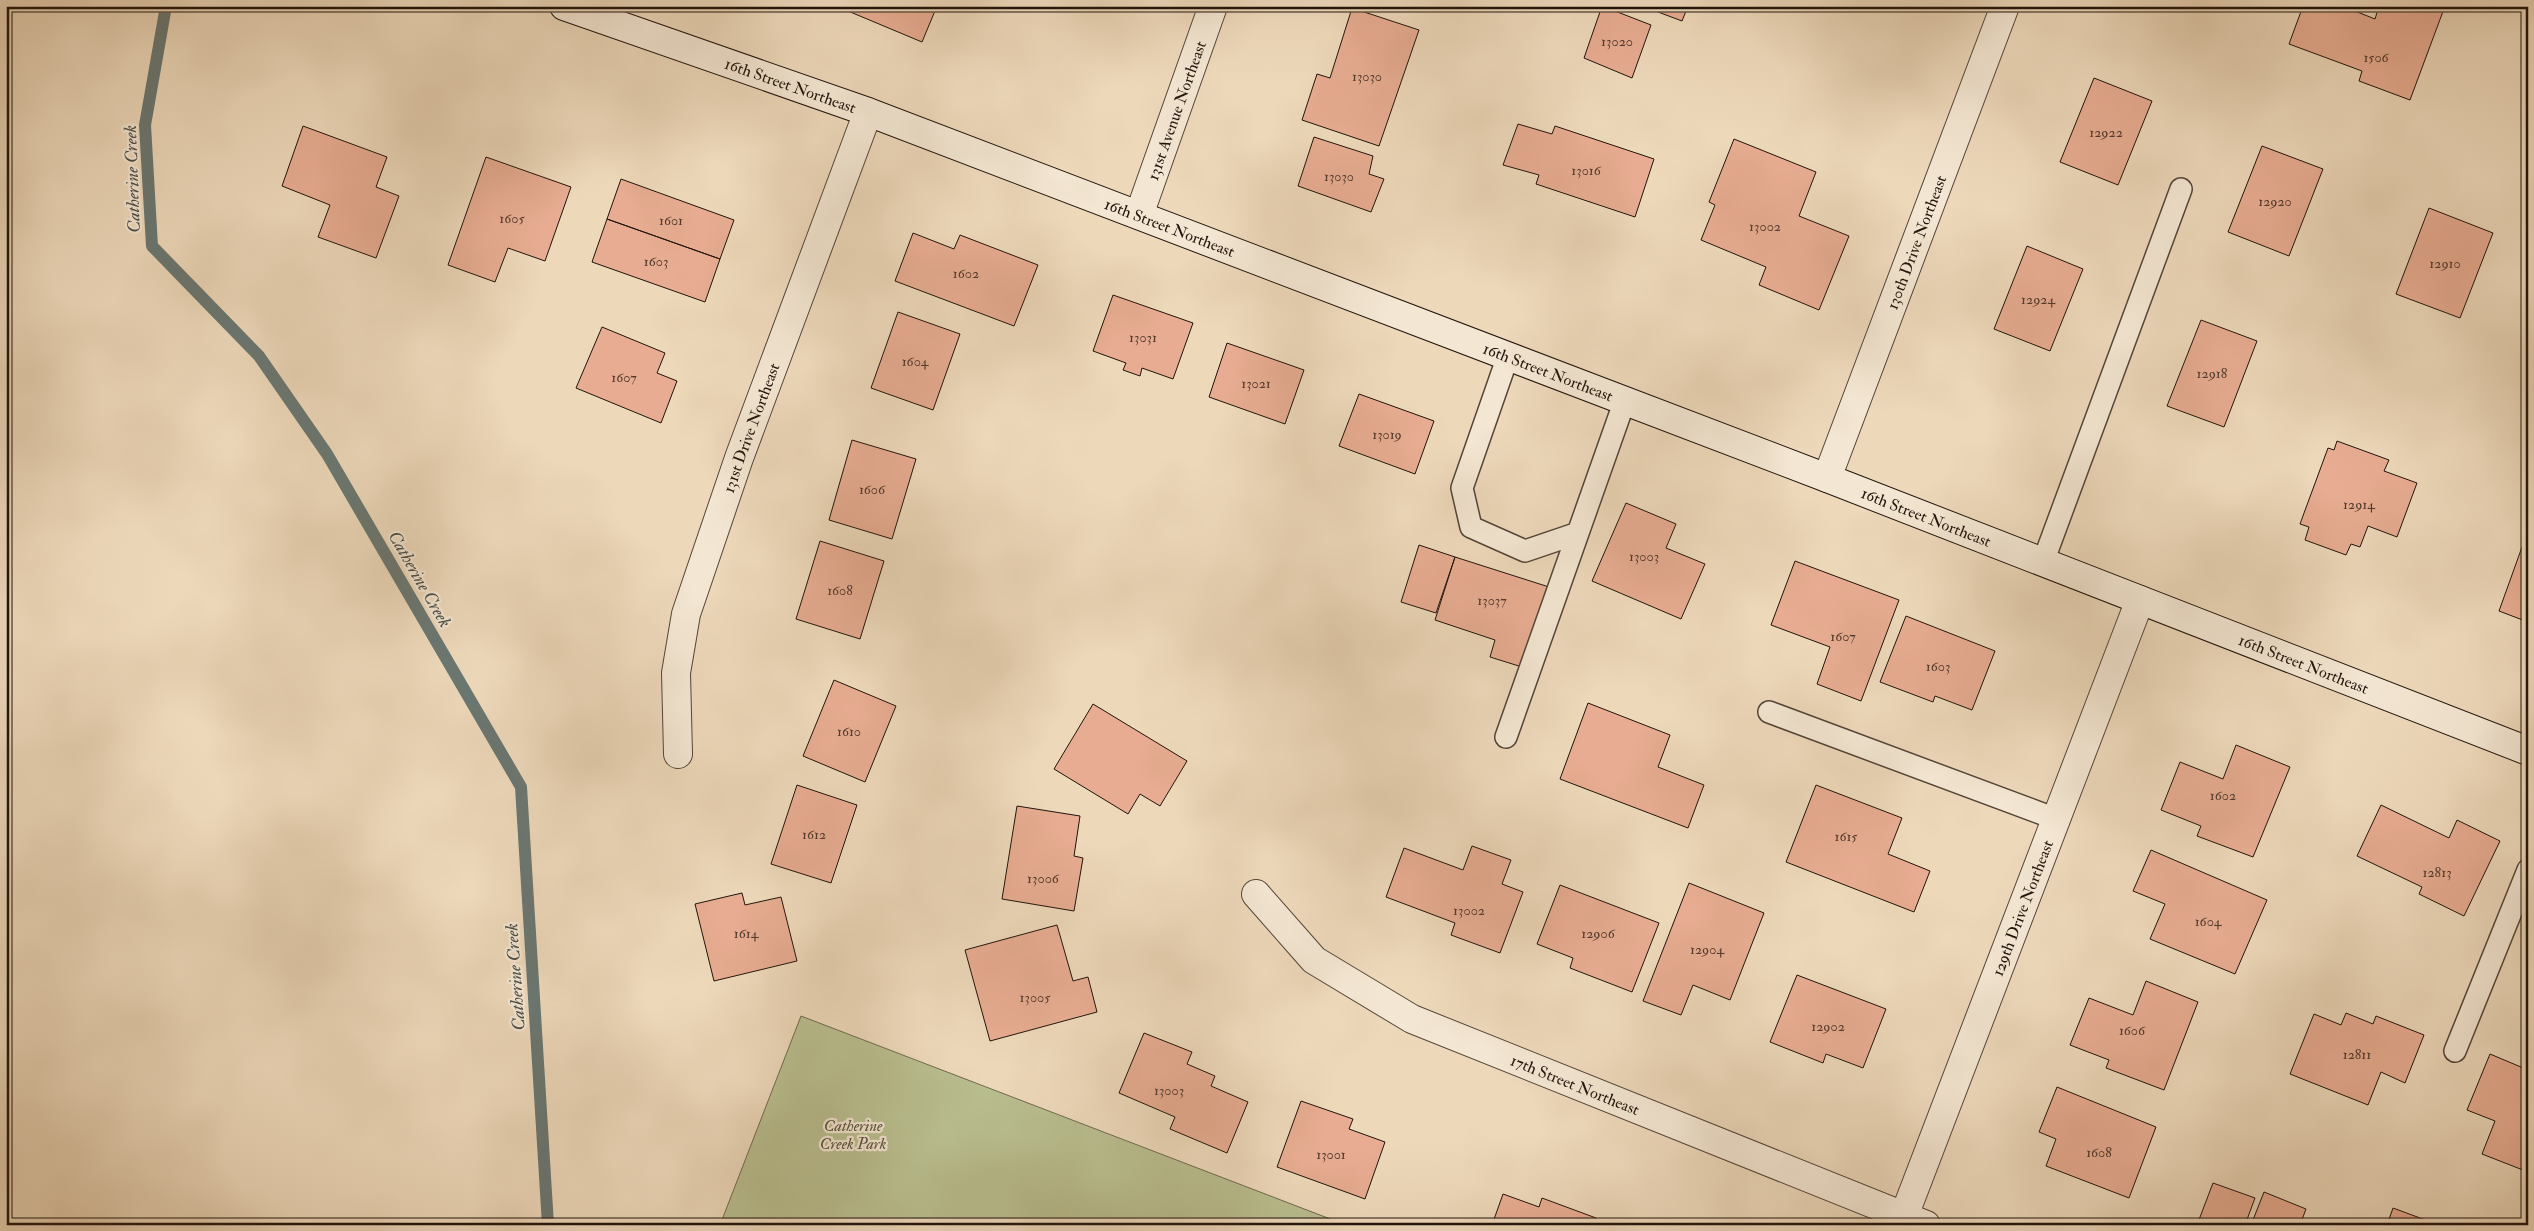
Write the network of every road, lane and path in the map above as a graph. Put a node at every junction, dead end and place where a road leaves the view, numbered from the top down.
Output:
1 (564, 6) edge
2 (1213, 6) edge
3 (2005, 6) edge
4 (868, 112) junction
5 (2181, 189) dead end
6 (1139, 215) junction
7 (1508, 356) junction
8 (1625, 400) junction
9 (1827, 478) junction
10 (1578, 533) junction
11 (2043, 562) junction
12 (2140, 600) junction
13 (1769, 712) dead end
14 (1506, 737) dead end
15 (2528, 751) edge
16 (678, 754) dead end
17 (2056, 820) junction
18 (2528, 870) edge
19 (1256, 894) dead end
20 (2455, 1051) dead end
21 (1915, 1220) edge

1 - 4 street, 16th Street Northeast
2 - 6 street, 131st Avenue Northeast
3 - 9 street, 130th Drive Northeast
4 - 6 street, 16th Street Northeast
4 - 16 street, 131st Drive Northeast
5 - 11 lane
6 - 7 street, 16th Street Northeast
7 - 8 street, 16th Street Northeast
7 - 10 lane
8 - 9 street, 16th Street Northeast
8 - 10 lane
9 - 11 street, 16th Street Northeast
10 - 14 lane
11 - 12 street, 16th Street Northeast
12 - 15 street, 16th Street Northeast
12 - 17 street, 129th Drive Northeast
13 - 17 lane
17 - 21 street, 129th Drive Northeast
18 - 20 lane
19 - 21 street, 17th Street Northeast

